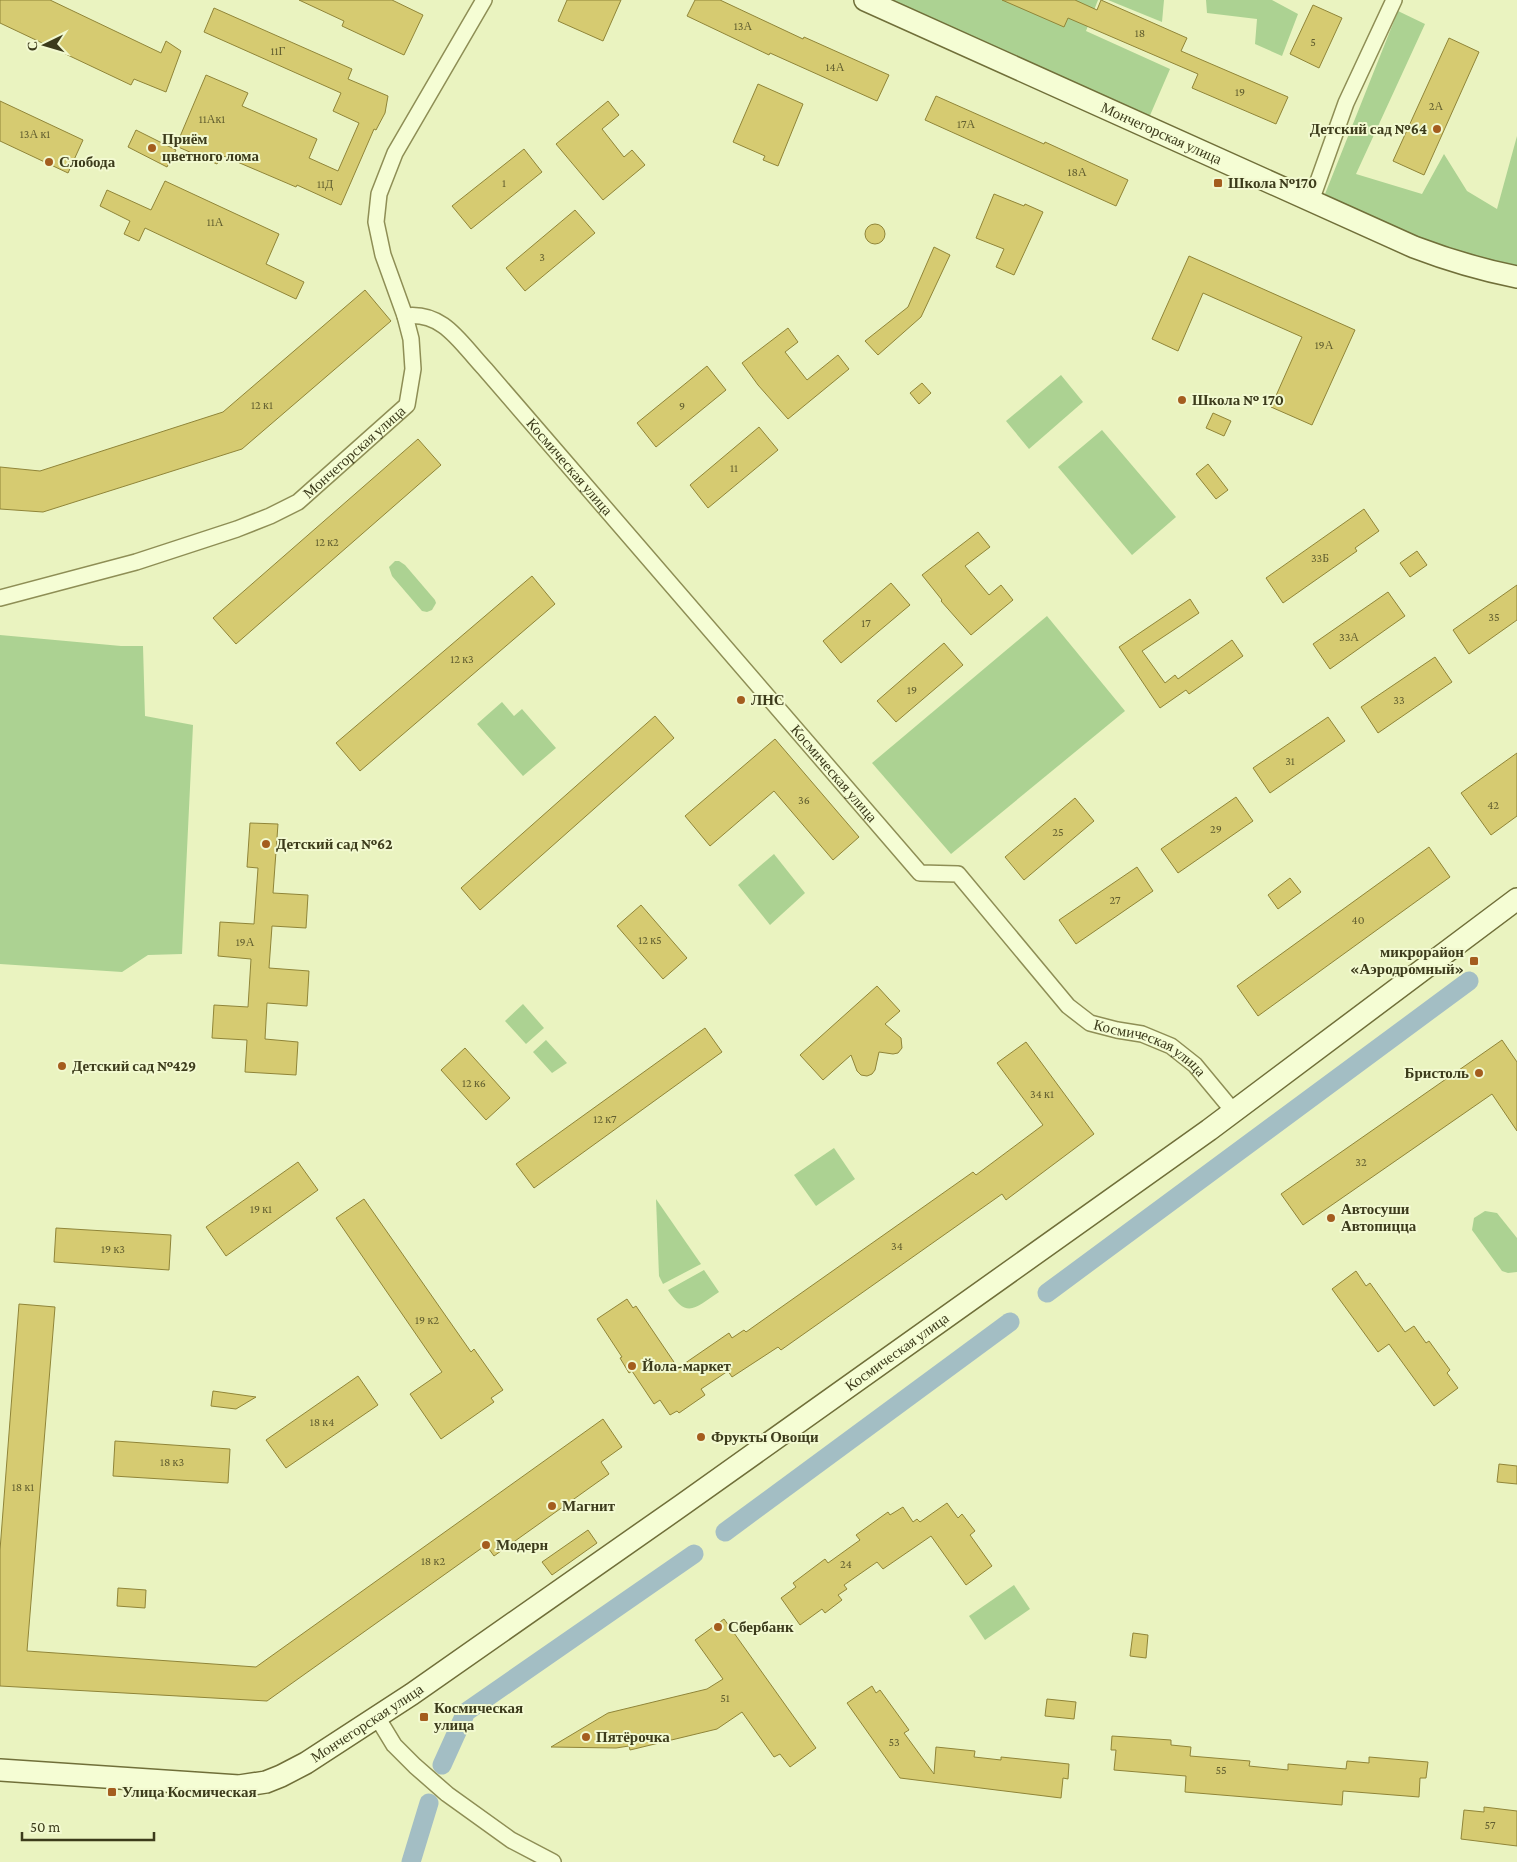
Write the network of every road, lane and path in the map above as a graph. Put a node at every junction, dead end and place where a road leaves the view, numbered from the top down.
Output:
1 (484, 0) edge
2 (865, 0) edge
3 (1394, 0) edge
4 (1311, 201) junction
5 (1517, 277) edge
6 (405, 316) junction
7 (0, 598) edge
8 (1517, 899) edge
9 (1234, 1112) junction
10 (682, 1505) joint
11 (377, 1717) junction
12 (0, 1770) edge
13 (553, 1862) edge

1 - 6 street, Мончегорская улица
2 - 4 street, Мончегорская улица
3 - 4 street
4 - 5 street, Мончегорская улица
6 - 7 street, Мончегорская улица
6 - 9 street, Космическая улица
8 - 9 street, Космическая улица
9 - 10 street, Космическая улица
10 - 11 street, Мончегорская улица
11 - 12 street, Мончегорская улица
11 - 13 street

